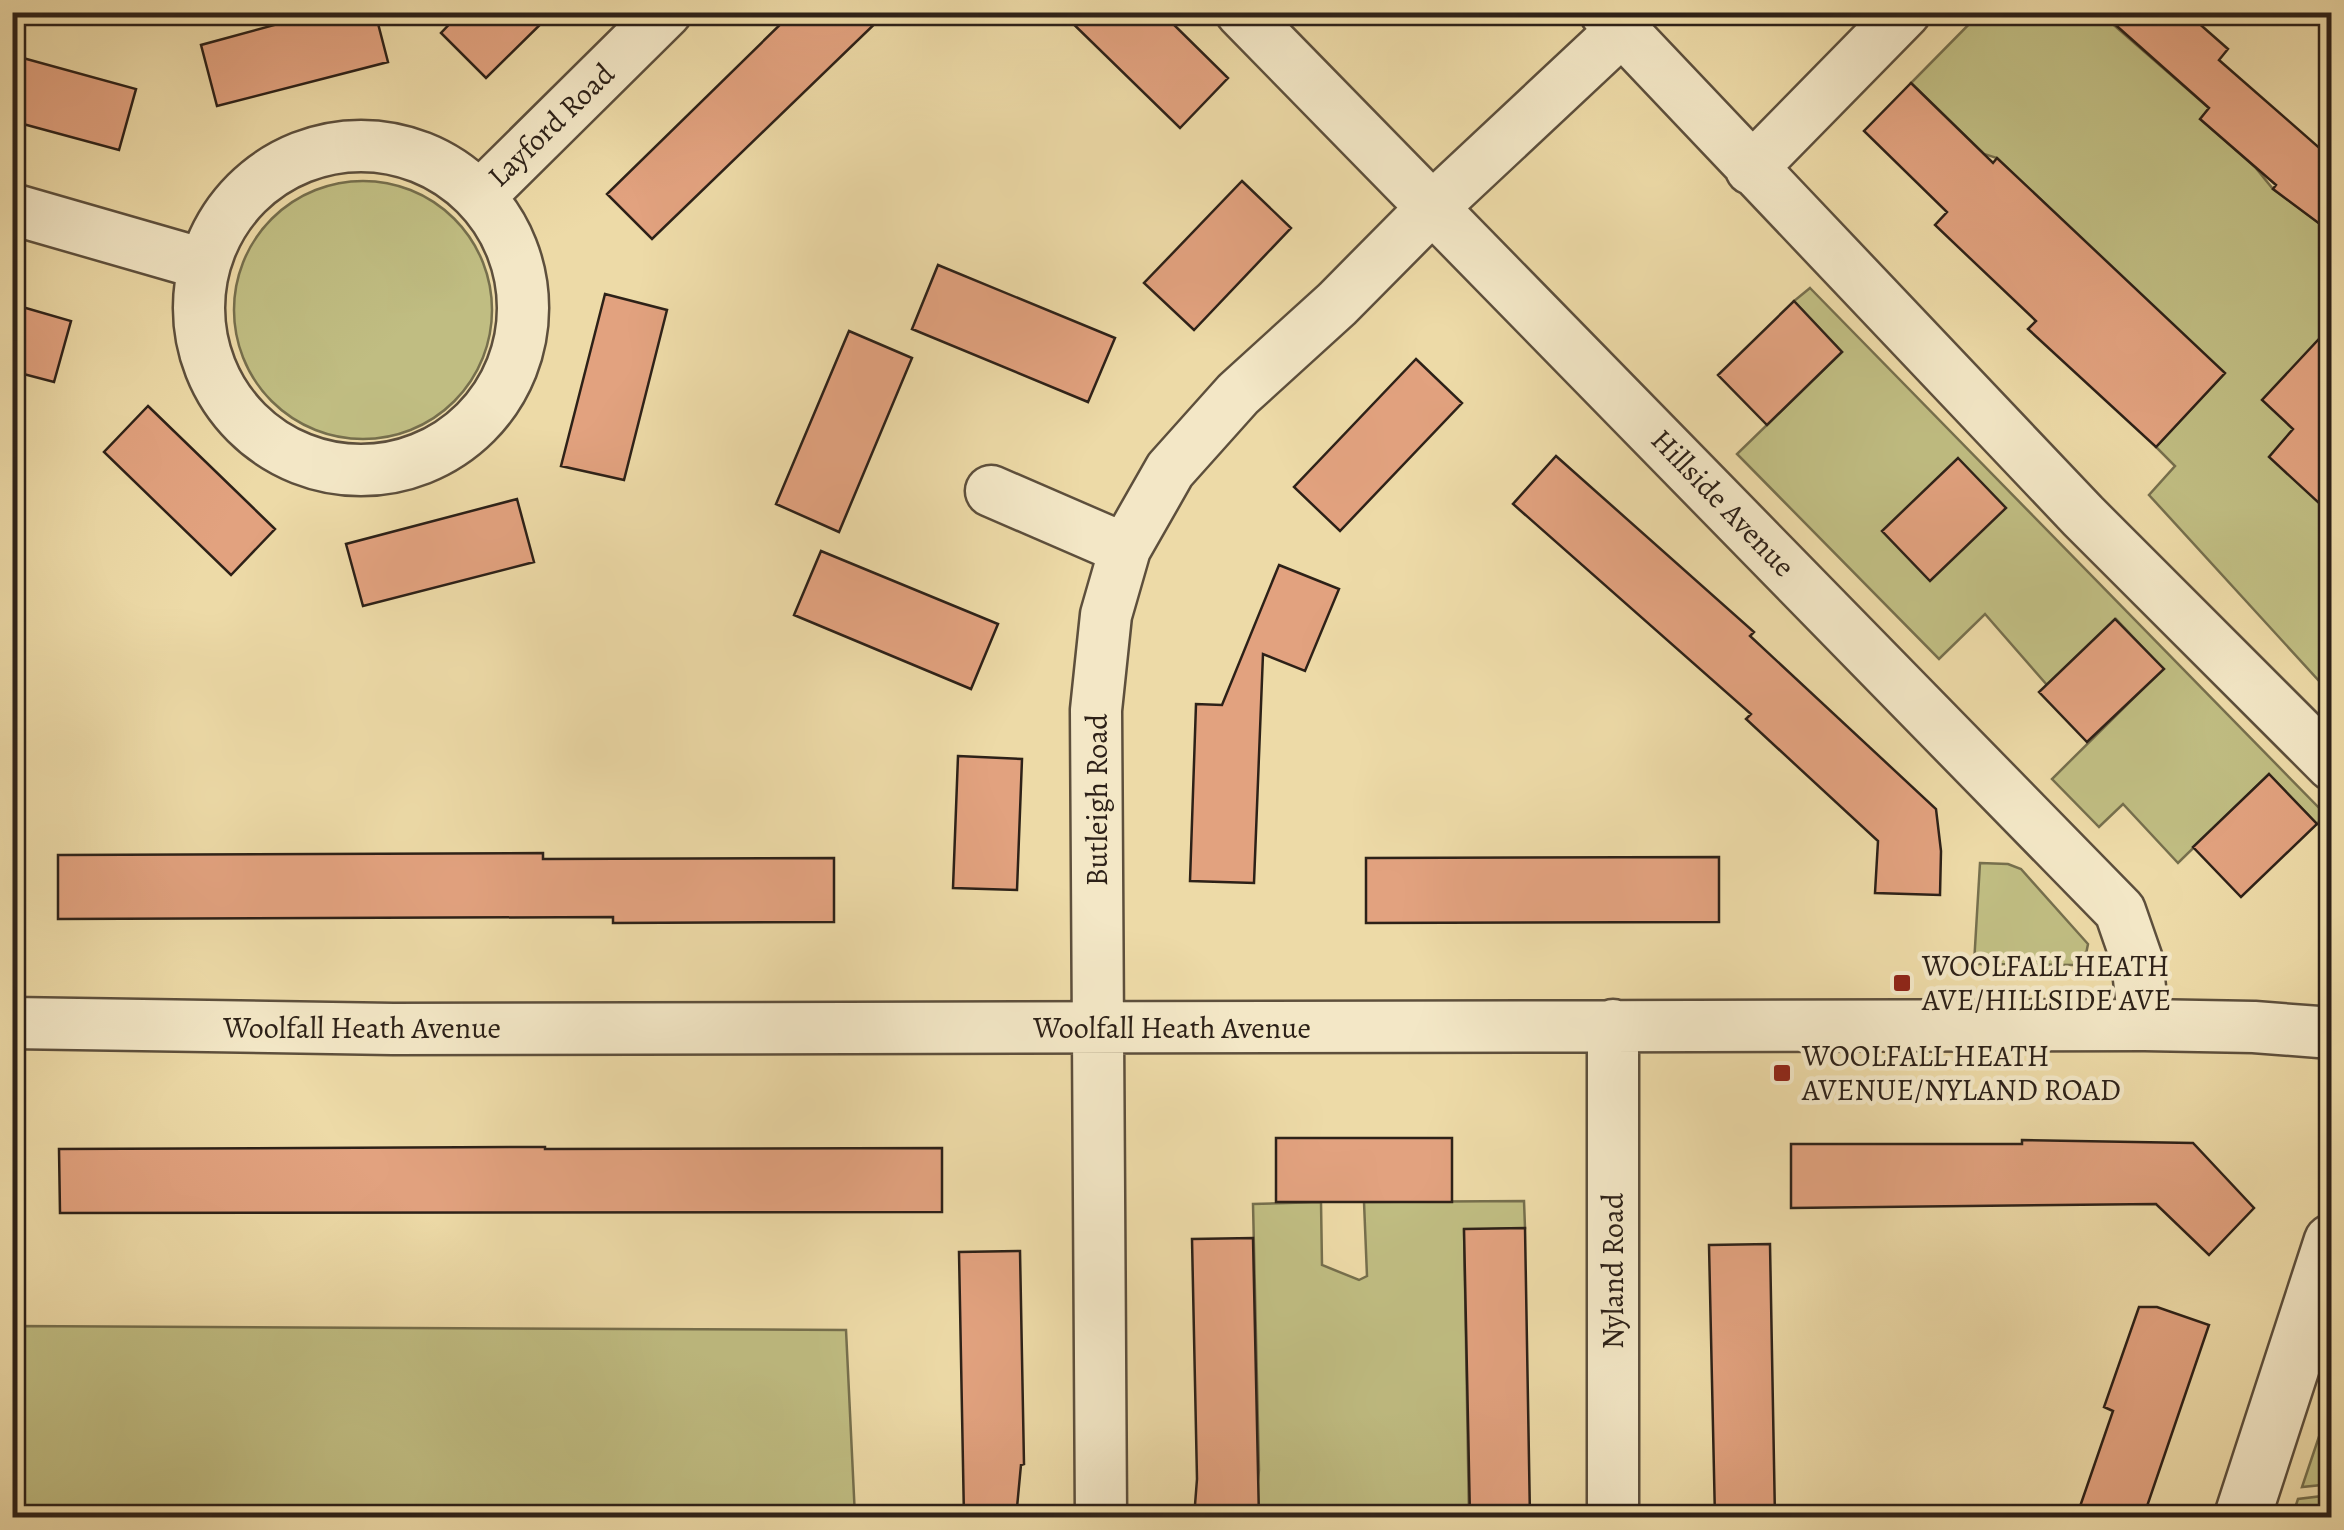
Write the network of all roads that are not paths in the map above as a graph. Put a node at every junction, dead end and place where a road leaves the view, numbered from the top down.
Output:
1 (666, 12) edge
2 (1241, 12) edge
3 (1905, 12) edge
4 (1614, 21) edge
5 (1752, 169) junction
6 (480, 196) junction
7 (1434, 207) junction
8 (12, 209) edge
9 (203, 264) junction
10 (991, 491) dead end
11 (1124, 548) junction
12 (2332, 765) edge
13 (12, 1024) edge
14 (1613, 1025) junction
15 (2144, 1025) junction
16 (1096, 1028) junction
17 (2332, 1034) edge
18 (2332, 1242) edge
19 (1101, 1518) edge
20 (1614, 1518) edge
21 (2242, 1518) edge

1 - 6 street, Layford Road
2 - 7 street, Hillside Avenue
3 - 5 street
4 - 5 street
4 - 7 street, Butleigh Road
5 - 12 street
6 - 9 street, Layford Road
6 - 9 street, Layford Road
7 - 11 street, Butleigh Road
7 - 15 street, Hillside Avenue
8 - 9 street
10 - 11 street
11 - 16 street, Butleigh Road
13 - 16 street, Woolfall Heath Avenue
14 - 15 street, Woolfall Heath Avenue
14 - 16 street, Woolfall Heath Avenue
14 - 20 street, Nyland Road
15 - 17 street, Woolfall Heath Avenue
16 - 19 street, Butleigh Road
18 - 21 street

